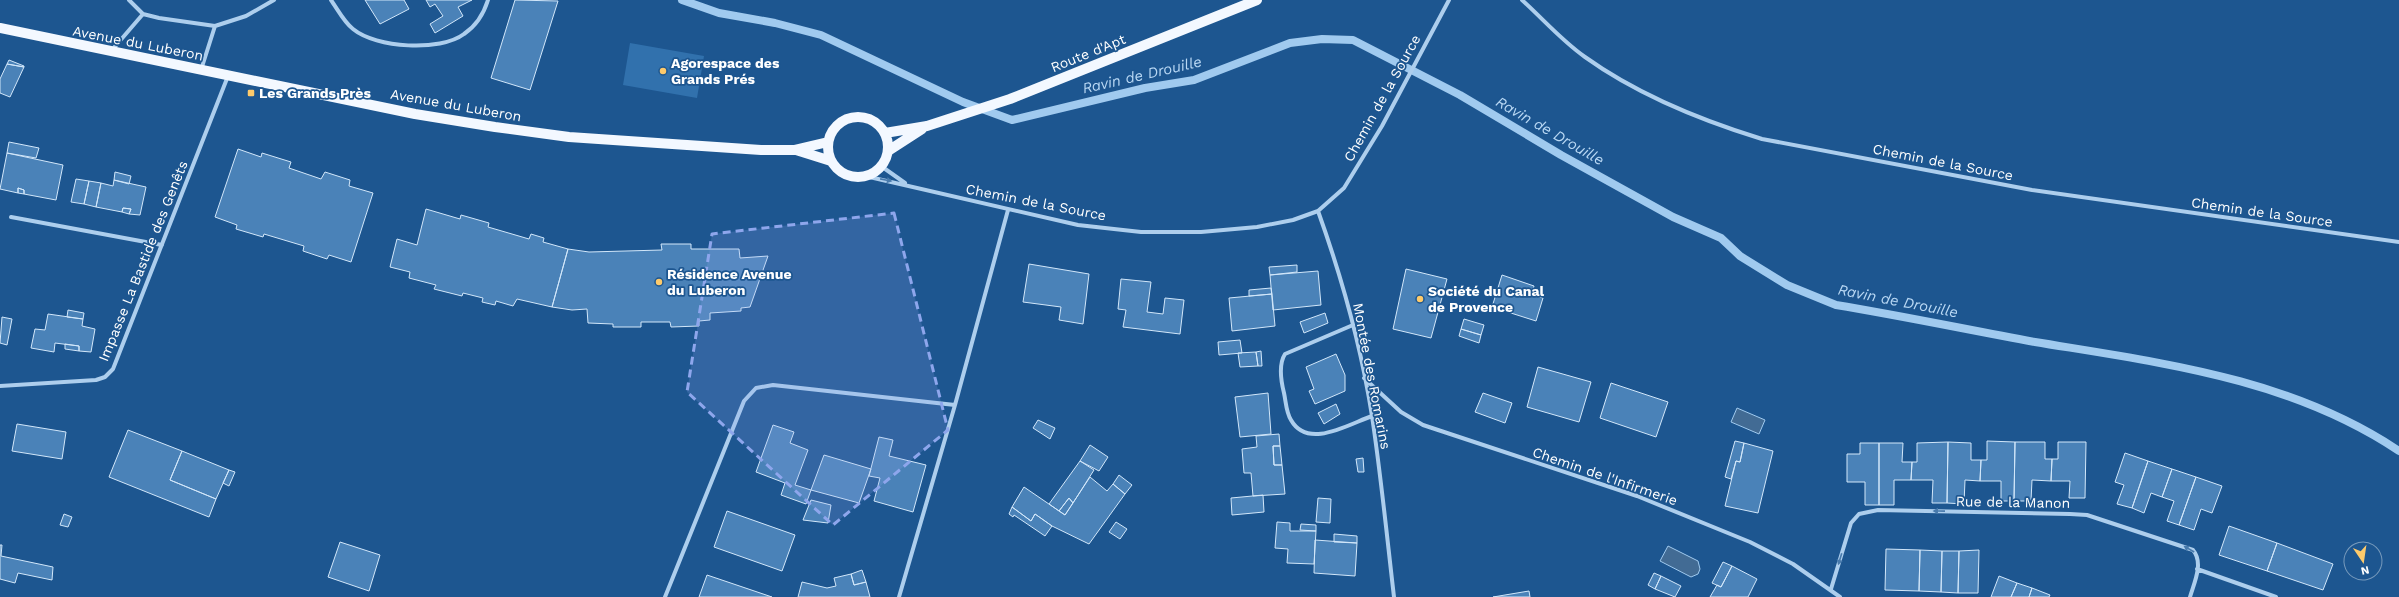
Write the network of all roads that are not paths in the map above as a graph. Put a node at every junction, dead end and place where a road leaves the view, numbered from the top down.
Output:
1 (129, 0) edge
2 (274, 0) edge
3 (331, 0) edge
4 (488, 0) edge
5 (1257, 0) edge
6 (1448, 0) edge
7 (1522, 0) edge
8 (143, 14) junction
9 (215, 26) junction
10 (0, 28) edge
11 (110, 53) junction
12 (201, 70) junction
13 (228, 75) junction
14 (927, 126) junction
15 (885, 133) junction
16 (828, 142) junction
17 (794, 150) junction
18 (888, 151) junction
19 (831, 161) junction
20 (881, 166) junction
21 (865, 176) junction
22 (907, 184) junction
23 (1008, 210) junction
24 (1318, 211) junction
25 (11, 217) dead end
26 (2399, 242) edge
27 (162, 245) junction
28 (1353, 325) junction
29 (1364, 378) junction
30 (0, 386) edge
31 (955, 405) junction
32 (1372, 416) junction
33 (2198, 569) junction
34 (1831, 589) junction
35 (665, 597) edge
36 (899, 597) edge
37 (1394, 597) edge
38 (1840, 597) edge
39 (2190, 597) edge
40 (2276, 597) edge

1 - 8 street
2 - 9 street
3 - 4 street
5 - 14 main road, Route d'Apt
6 - 24 street, Chemin de la Source
7 - 26 street, Chemin de la Source
8 - 9 street
8 - 11 street
9 - 12 street
10 - 11 main road, Avenue du Luberon
11 - 12 main road, Avenue du Luberon
12 - 13 main road, Avenue du Luberon
13 - 17 main road, Avenue du Luberon
13 - 27 street, Impasse La Bastide des Genêts
14 - 15 main road, Route d'Apt
14 - 18 main road, Route d'Apt
15 - 16 main road
15 - 18 main road
16 - 17 main road, Avenue du Luberon
16 - 19 main road
17 - 19 main road, Avenue du Luberon
18 - 20 main road
19 - 21 main road
20 - 21 main road
20 - 22 street, Chemin de la Source
21 -> 22 street, Chemin de la Source
22 - 23 street, Chemin de la Source
23 - 24 street, Chemin de la Source
23 - 31 street
24 - 28 street, Montée des Romarins
25 - 27 street
27 - 30 street, Impasse La Bastide des Genêts
28 - 29 street, Montée des Romarins
28 - 32 street
29 - 32 street, Montée des Romarins
29 - 34 street, Chemin de l'Infirmerie
31 - 35 street
31 - 36 street
32 - 37 street, Montée des Romarins
33 -> 34 street, Rue de la Manon
33 - 39 street
33 - 40 street
34 - 38 street, Chemin de l'Infirmerie

